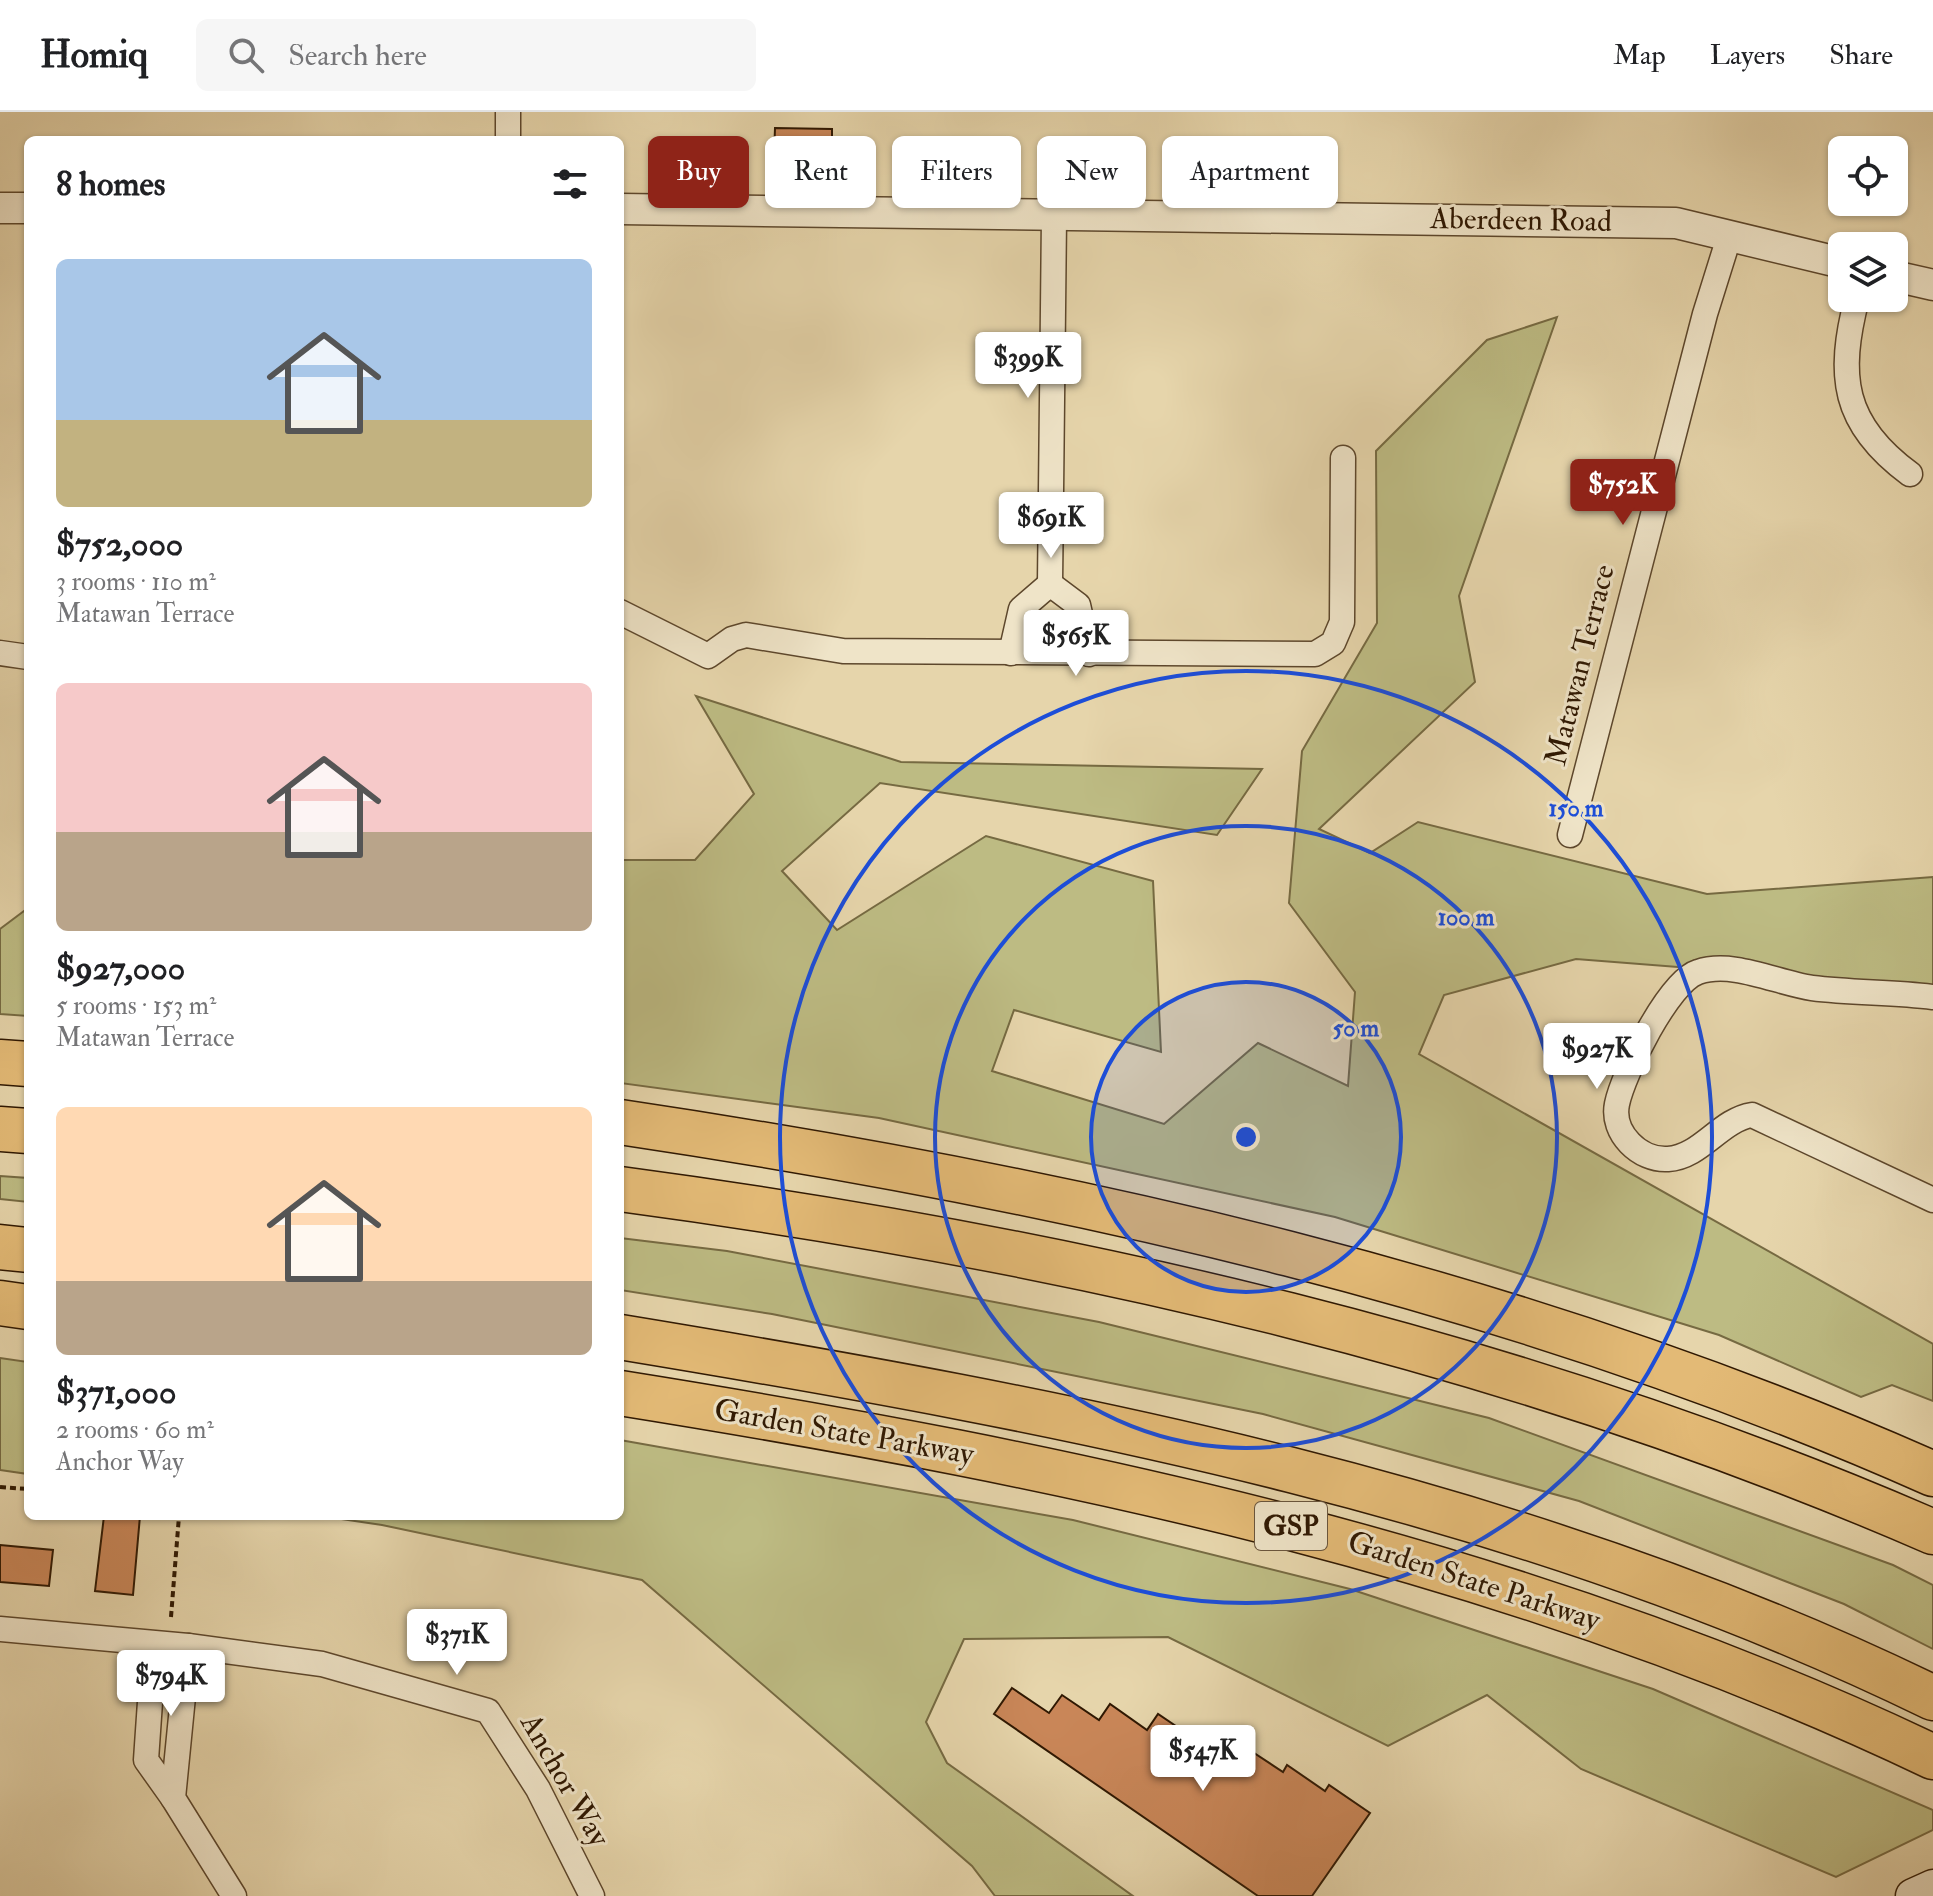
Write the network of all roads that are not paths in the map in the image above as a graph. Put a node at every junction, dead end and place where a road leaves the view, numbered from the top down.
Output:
1 (508, 112) edge
2 (508, 136) edge
3 (0, 208) edge
4 (24, 208) edge
5 (624, 209) edge
6 (1054, 217) junction
7 (1730, 234) junction
8 (1828, 259) edge
9 (1908, 279) edge
10 (1933, 285) edge
11 (1853, 312) edge
12 (1343, 458) dead end
13 (1910, 474) dead end
14 (1050, 584) junction
15 (624, 614) edge
16 (0, 653) edge
17 (1011, 653) junction
18 (1089, 654) junction
19 (24, 656) edge
20 (1570, 835) dead end
21 (1933, 997) edge
22 (0, 1062) edge
23 (24, 1064) edge
24 (624, 1123) edge
25 (0, 1129) edge
26 (24, 1131) edge
27 (624, 1190) edge
28 (1933, 1200) edge
29 (0, 1247) edge
30 (24, 1250) edge
31 (0, 1303) edge
32 (24, 1306) edge
33 (624, 1338) edge
34 (624, 1394) edge
35 (1933, 1474) edge
36 (1933, 1532) edge
37 (0, 1629) edge
38 (154, 1644) junction
39 (188, 1646) junction
40 (1933, 1698) edge
41 (1933, 1757) edge
42 (173, 1798) junction
43 (1933, 1887) edge
44 (234, 1896) edge
45 (592, 1896) edge
46 (1913, 1896) edge

1 - 2 street
3 - 4 street
5 - 6 street, Aberdeen Road
6 - 7 street, Aberdeen Road
6 - 14 street
7 - 8 street, Aberdeen Road
7 - 20 street, Matawan Terrace
9 - 10 street
11 - 13 street
12 - 18 street
14 - 17 street
14 - 18 street
15 - 17 street
16 - 19 street
17 - 18 street
21 - 28 street
22 - 23 highway
24 - 35 highway
25 - 26 highway
27 - 36 highway
29 - 30 highway
31 - 32 highway
33 - 40 highway, Garden State Parkway / GSP
34 - 41 highway, Garden State Parkway / GSP
37 - 38 street, Anchor Way
38 - 39 street, Anchor Way
38 - 42 street
39 - 42 street
39 - 45 street, Anchor Way
42 - 44 street
43 - 46 main road

